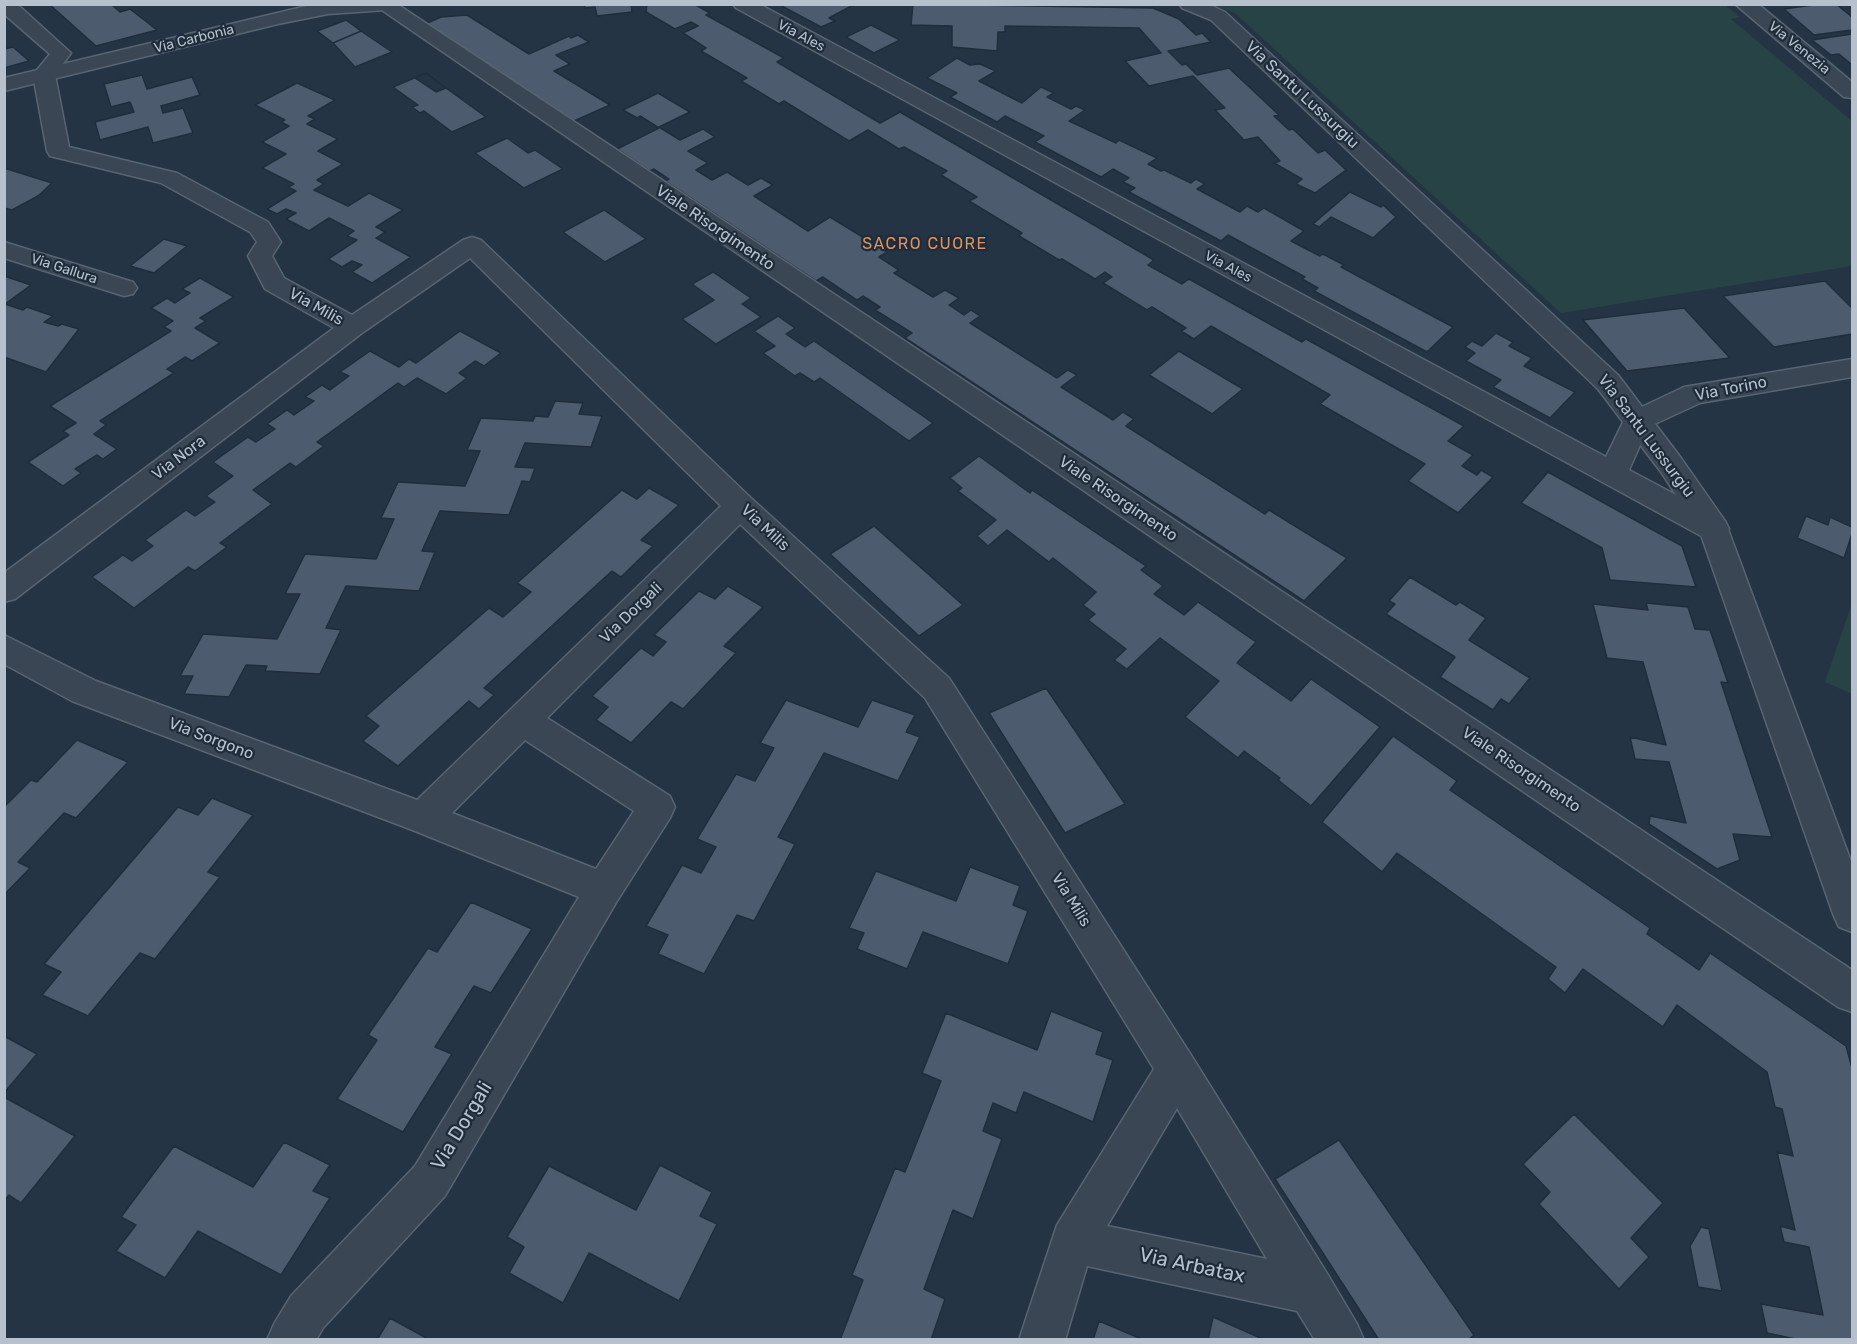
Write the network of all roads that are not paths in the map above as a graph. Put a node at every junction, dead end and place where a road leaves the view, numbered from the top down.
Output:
1 (4, 4) edge
2 (743, 4) edge
3 (1189, 4) edge
4 (1745, 4) edge
5 (384, 5) edge
6 (44, 75) junction
7 (4, 85) edge
8 (1852, 92) edge
9 (4, 250) edge
10 (124, 288) dead end
11 (353, 327) junction
12 (1852, 368) edge
13 (1636, 421) junction
14 (1612, 474) junction
15 (740, 506) junction
16 (1714, 529) junction
17 (4, 590) edge
18 (4, 648) edge
19 (522, 720) junction
20 (423, 819) junction
21 (604, 888) junction
22 (1852, 914) edge
23 (1852, 993) edge
24 (1177, 1069) junction
25 (1073, 1241) junction
26 (1312, 1291) junction
27 (290, 1340) edge
28 (1041, 1340) edge
29 (1341, 1340) edge

1 - 6 street
2 - 14 street, Via Ales
3 - 13 street, Via Santu Lussurgiu
4 - 8 street, Via Venezia
5 - 6 street, Via Carbonia
5 - 23 street, Viale Risorgimento
6 - 7 street, Via Carbonia
6 - 11 street, Via Milis
9 - 10 street, Via Gallura
11 - 15 street, Via Milis
11 - 17 street, Via Nora
12 - 13 street, Via Torino
13 - 14 street
13 - 16 street, Via Santu Lussurgiu
14 - 16 street, Via Ales
15 - 19 street, Via Dorgali
15 - 24 street, Via Milis
16 - 22 street, Via Santu Lussurgiu
18 - 20 street, Via Sorgono
19 - 20 street, Via Dorgali
19 - 21 street, Via Dorgali
20 - 21 street
21 - 27 street, Via Dorgali
24 - 25 street
24 - 26 street, Via Milis
25 - 26 street, Via Arbatax
25 - 28 street
26 - 29 street, Via Milis

